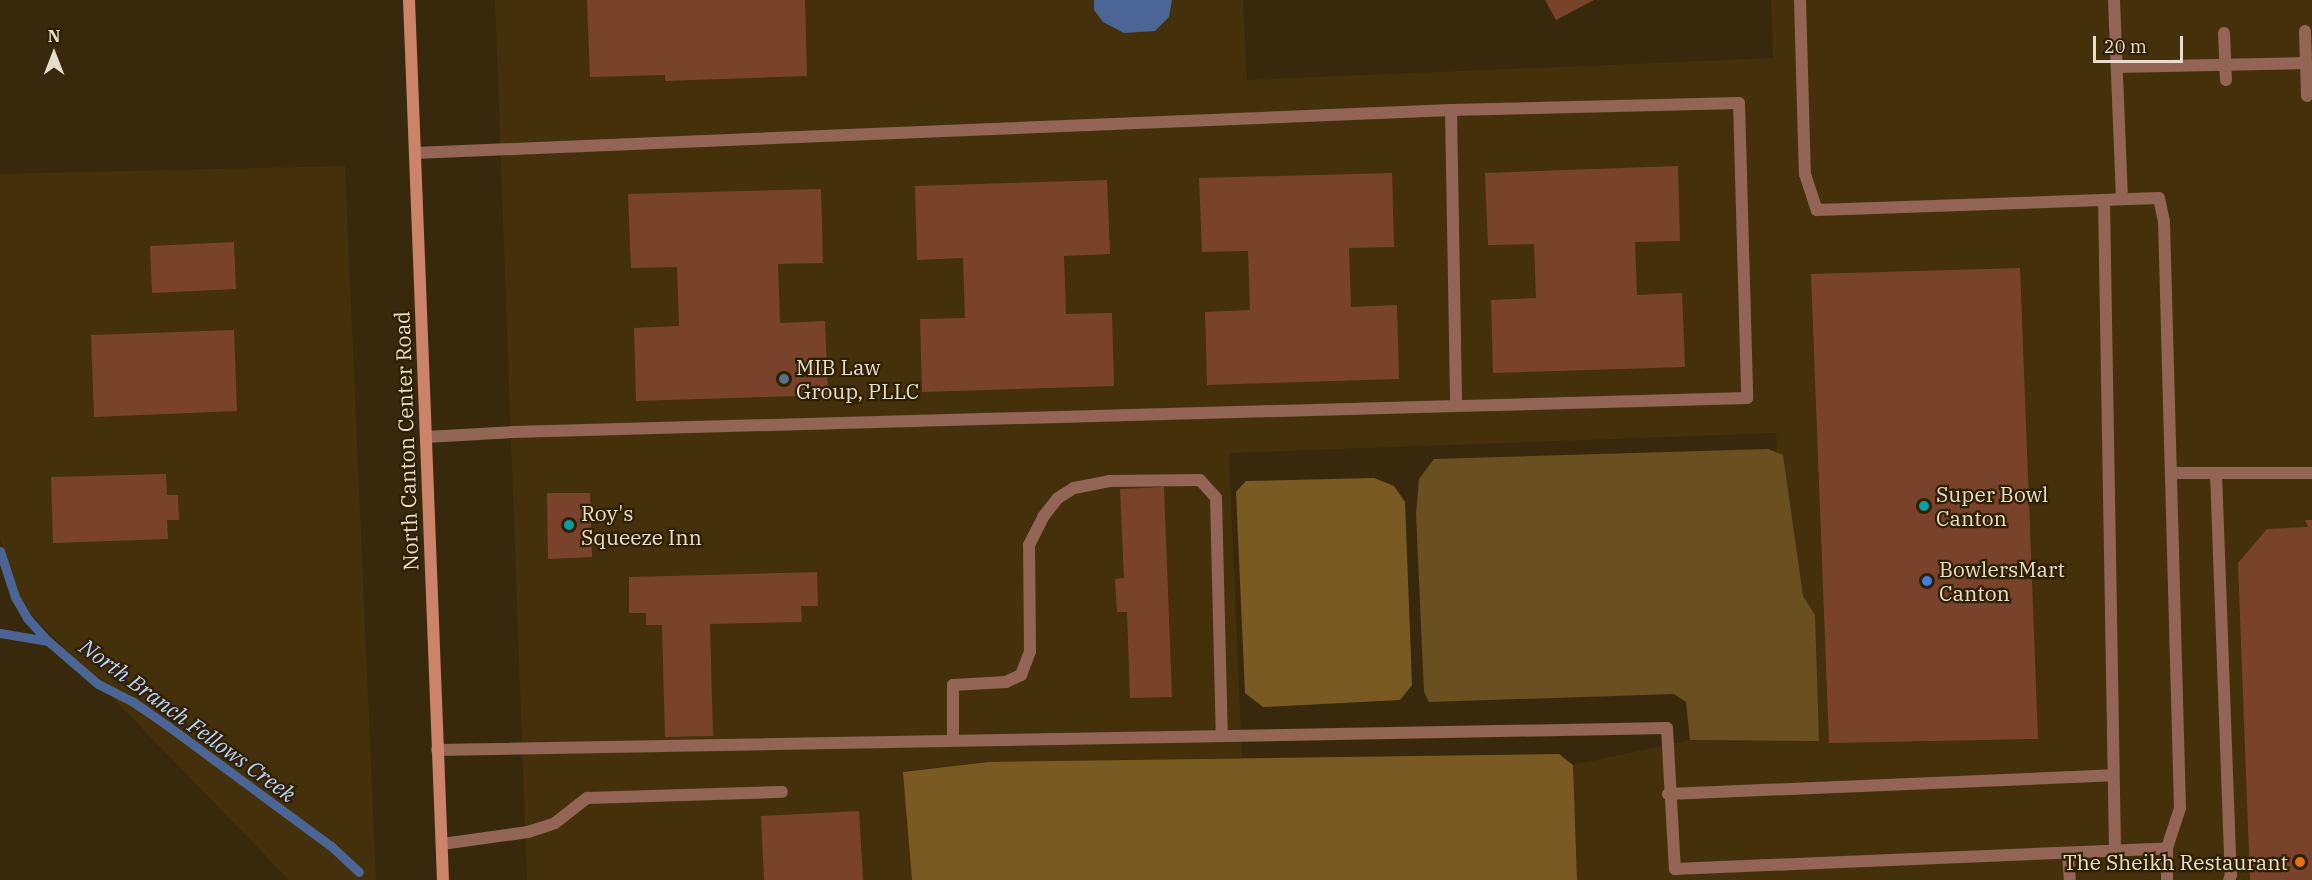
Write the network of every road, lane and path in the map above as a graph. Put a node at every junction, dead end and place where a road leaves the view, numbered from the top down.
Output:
1 (409, 0) edge
2 (1800, 0) edge
3 (2114, 0) edge
4 (2305, 31) dead end
5 (2224, 33) dead end
6 (2306, 63) junction
7 (2226, 64) junction
8 (2117, 67) junction
9 (2226, 80) dead end
10 (2307, 96) dead end
11 (1451, 110) junction
12 (415, 153) junction
13 (2122, 199) junction
14 (2104, 200) junction
15 (1456, 406) junction
16 (426, 437) junction
17 (2173, 473) junction
18 (2216, 473) junction
19 (2312, 473) edge
20 (1222, 736) junction
21 (953, 740) junction
22 (438, 750) junction
23 (2113, 774) junction
24 (782, 792) dead end
25 (1668, 794) junction
26 (442, 844) junction
27 (2168, 848) junction
28 (2115, 850) junction
29 (2068, 854) junction
30 (1675, 875) edge
31 (443, 880) edge
32 (2070, 880) edge
33 (2167, 880) edge
34 (2229, 880) edge

1 - 12 main road, North Canton Center Road
2 - 14 lane
3 - 8 lane
4 - 6 lane
5 - 7 lane
6 - 7 lane
6 - 10 lane
7 - 8 lane
7 - 9 lane
8 - 13 lane
11 - 12 lane
11 - 15 lane
11 - 15 lane
12 - 16 main road, North Canton Center Road
13 - 14 lane
13 - 17 lane
14 - 23 lane
15 - 16 lane
16 - 22 main road, North Canton Center Road
17 - 18 lane
17 - 27 lane
18 - 19 lane
18 - 34 lane
20 - 21 lane
20 - 21 lane
20 - 25 lane
21 - 22 lane
22 - 26 main road, North Canton Center Road
23 - 25 lane
23 - 28 lane
24 - 26 lane
25 - 30 lane
26 - 31 main road, North Canton Center Road
27 - 28 lane
27 - 33 lane
28 - 29 lane
29 - 30 lane
29 - 32 lane

